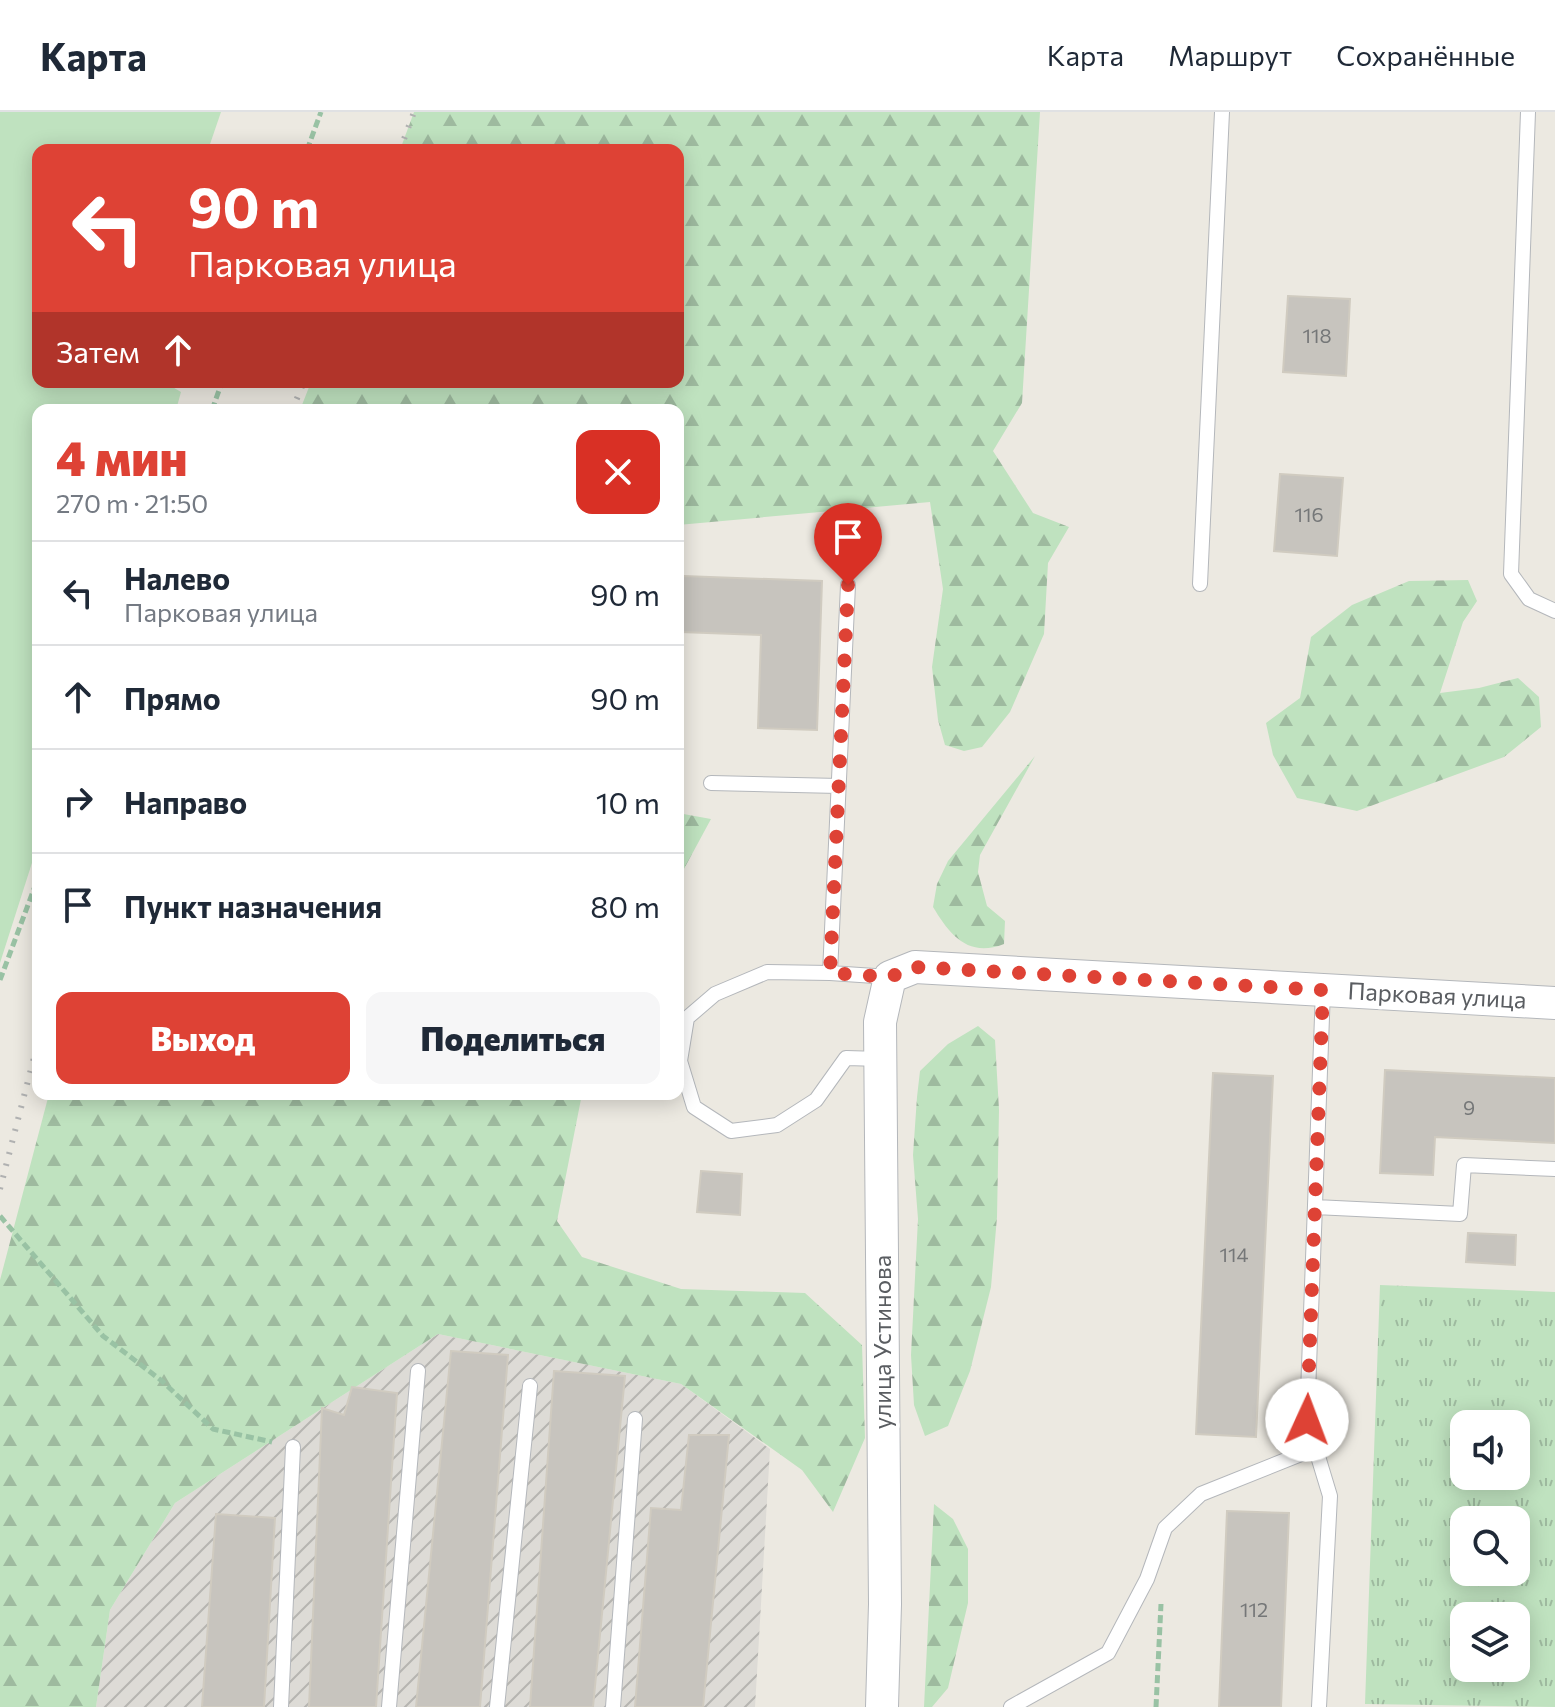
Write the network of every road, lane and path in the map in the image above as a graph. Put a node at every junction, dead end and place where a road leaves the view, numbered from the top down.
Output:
1 (321, 112) edge
2 (1222, 112) edge
3 (1528, 112) edge
4 (309, 144) edge
5 (1200, 584) dead end
6 (848, 585) dead end
7 (1555, 611) edge
8 (711, 783) dead end
9 (839, 786) junction
10 (32, 894) edge
11 (830, 973) junction
12 (890, 977) junction
13 (0, 980) edge
14 (1323, 990) junction
15 (1555, 1003) edge
16 (684, 1036) edge
17 (881, 1059) junction
18 (684, 1074) edge
19 (1555, 1169) edge
20 (1315, 1207) junction
21 (0, 1216) edge
22 (418, 1371) dead end
23 (530, 1386) dead end
24 (635, 1419) dead end
25 (293, 1447) joint
26 (1316, 1448) junction
27 (1161, 1603) dead end
28 (281, 1707) edge
29 (389, 1707) edge
30 (497, 1707) edge
31 (613, 1707) edge
32 (882, 1707) edge
33 (1011, 1707) edge
34 (1156, 1707) edge
35 (1319, 1707) edge

1 - 4 path
2 - 5 lane
3 - 7 lane
6 - 9 lane
8 - 9 lane
9 - 11 lane
10 - 13 path
11 - 12 lane
11 - 16 lane
12 - 14 street, Парковая улица
12 - 17 street, улица Устинова
14 - 15 street, Парковая улица
14 - 20 lane
17 - 18 lane
17 - 32 street, улица Устинова
19 - 20 lane
20 - 26 lane
21 - 25 path
22 - 29 lane
23 - 30 lane
24 - 31 lane
25 - 28 lane
26 - 33 lane
26 - 35 lane
27 - 34 path

